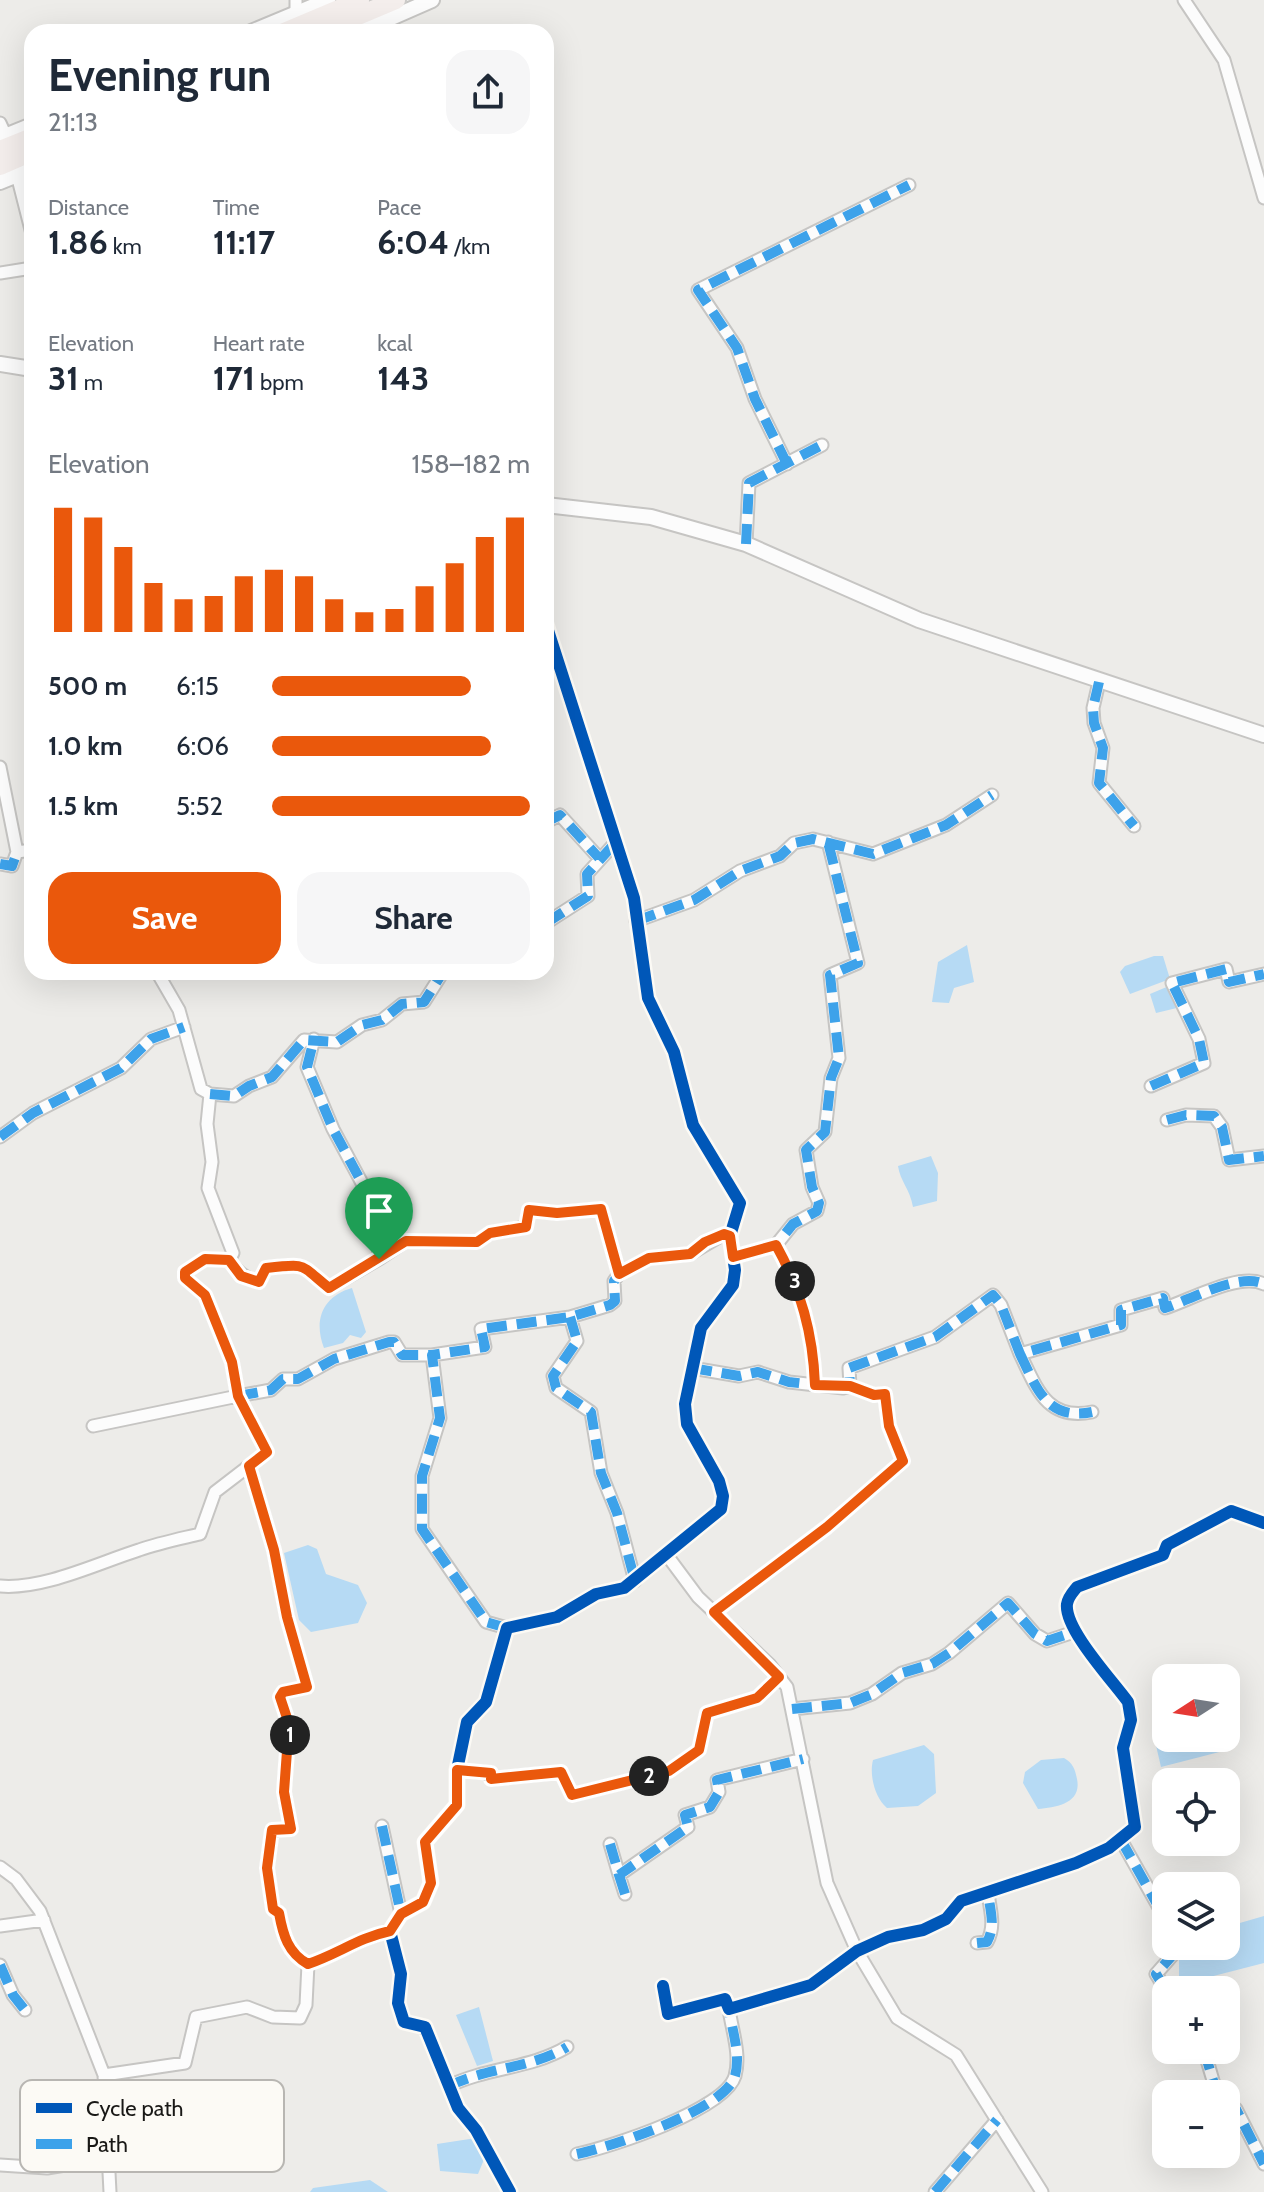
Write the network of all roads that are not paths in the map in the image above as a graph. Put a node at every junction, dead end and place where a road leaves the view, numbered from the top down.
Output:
1 (328, 0) edge
2 (360, 0) edge
3 (396, 0) edge
4 (432, 0) edge
5 (1184, 0) edge
6 (296, 6) edge
7 (265, 24) edge
8 (303, 24) edge
9 (339, 24) edge
10 (377, 24) edge
11 (24, 128) edge
12 (1, 137) edge
13 (24, 137) edge
14 (24, 156) edge
15 (0, 166) edge
16 (24, 172) edge
17 (17, 175) junction
18 (0, 182) edge
19 (909, 185) dead end
20 (1264, 198) edge
21 (24, 203) edge
22 (24, 269) edge
23 (0, 273) edge
24 (0, 363) edge
25 (24, 368) edge
26 (822, 445) dead end
27 (787, 464) junction
28 (554, 506) edge
29 (746, 544) junction
30 (554, 649) edge
31 (1099, 682) junction
32 (1264, 735) edge
33 (0, 767) edge
34 (992, 795) dead end
35 (554, 818) edge
36 (1134, 826) dead end
37 (828, 842) junction
38 (615, 843) junction
39 (24, 851) edge
40 (17, 852) junction
41 (599, 858) junction
42 (0, 864) edge
43 (554, 918) edge
44 (636, 921) junction
45 (1264, 974) edge
46 (162, 980) edge
47 (438, 980) edge
48 (184, 1027) junction
49 (314, 1039) junction
50 (1151, 1086) dead end
51 (210, 1094) junction
52 (1167, 1120) dead end
53 (0, 1137) edge
54 (1264, 1156) edge
55 (730, 1236) junction
56 (776, 1245) junction
57 (733, 1257) junction
58 (379, 1259) junction
59 (229, 1260) junction
60 (619, 1274) junction
61 (1264, 1284) edge
62 (570, 1317) junction
63 (1020, 1354) junction
64 (432, 1355) junction
65 (692, 1368) junction
66 (815, 1385) junction
67 (850, 1386) junction
68 (238, 1396) junction
69 (1092, 1412) dead end
70 (93, 1426) dead end
71 (249, 1466) junction
72 (1264, 1523) edge
73 (666, 1554) junction
74 (635, 1581) junction
75 (0, 1586) edge
76 (714, 1612) junction
77 (507, 1628) junction
78 (1074, 1632) junction
79 (779, 1677) junction
80 (792, 1709) junction
81 (803, 1759) junction
82 (457, 1770) junction
83 (382, 1826) dead end
84 (1121, 1840) junction
85 (610, 1844) dead end
86 (0, 1867) edge
87 (619, 1875) junction
88 (988, 1893) junction
89 (625, 1894) dead end
90 (1152, 1895) edge
91 (401, 1914) junction
92 (44, 1920) junction
93 (0, 1926) edge
94 (390, 1931) junction
95 (977, 1943) dead end
96 (857, 1951) junction
97 (1168, 1960) edge
98 (308, 1964) junction
99 (0, 1965) edge
100 (1157, 1976) edge
101 (663, 1986) dead end
102 (729, 2009) junction
103 (25, 2010) dead end
104 (567, 2047) dead end
105 (104, 2075) junction
106 (104, 2080) edge
107 (449, 2086) junction
108 (1240, 2117) edge
109 (997, 2120) junction
110 (577, 2154) dead end
111 (1264, 2164) edge
112 (0, 2165) edge
113 (20, 2166) edge
114 (109, 2172) edge
115 (110, 2192) edge
116 (510, 2192) edge
117 (935, 2192) edge
118 (1042, 2192) edge

1 - 6 main road
2 - 8 highway
3 - 9 highway
4 - 10 main road
5 - 20 street
6 - 7 main road
11 - 12 main road
12 - 13 highway
14 - 15 highway
16 - 17 main road
17 - 18 main road
17 - 21 street
19 - 27 street
22 - 23 street
24 - 25 main road
26 - 27 street
27 - 29 street
28 - 29 main road
29 - 31 main road
30 - 38 street
31 - 32 main road
31 - 36 street
33 - 40 street
34 - 37 street
35 - 41 street
37 - 44 street
37 - 56 street
38 - 41 street
38 - 44 street
39 - 40 street
40 - 42 street
41 - 43 street
44 - 55 street
45 - 50 street
46 - 48 street
47 - 49 street
48 - 51 street
48 - 53 street
49 - 51 street
49 - 58 street
51 - 59 street
52 - 54 street
55 - 57 street
55 - 60 street
56 - 57 street
56 - 66 street
57 - 65 street
58 - 59 street
58 - 60 street
59 - 68 street
60 - 62 street
61 - 63 street
62 - 64 street
62 - 74 street
63 - 67 street
63 - 69 street
64 - 68 street
64 - 77 street
65 - 66 street
65 - 73 street
66 - 67 street
67 - 76 street
68 - 70 street
68 - 71 street
71 - 75 street
71 - 98 street
72 - 78 street
73 - 74 street
73 - 76 street
74 - 77 street
76 - 79 street
77 - 82 street
78 - 80 street
78 - 84 street
79 - 80 street
79 - 82 street
80 - 81 street
81 - 87 street
81 - 96 street
82 - 91 street
83 - 91 street
84 - 88 street
84 - 90 street
85 - 87 street
86 - 92 street
87 - 89 street
88 - 95 street
88 - 96 street
91 - 94 street
92 - 93 street
92 - 105 street
94 - 98 street
94 - 107 street
96 - 102 street
96 - 109 street
97 - 100 street
98 - 105 street
99 - 103 street
101 - 102 street
102 - 110 street
104 - 107 street
105 - 106 street
107 - 116 street
108 - 111 street
109 - 117 street
109 - 118 street
112 - 113 street
114 - 115 street

